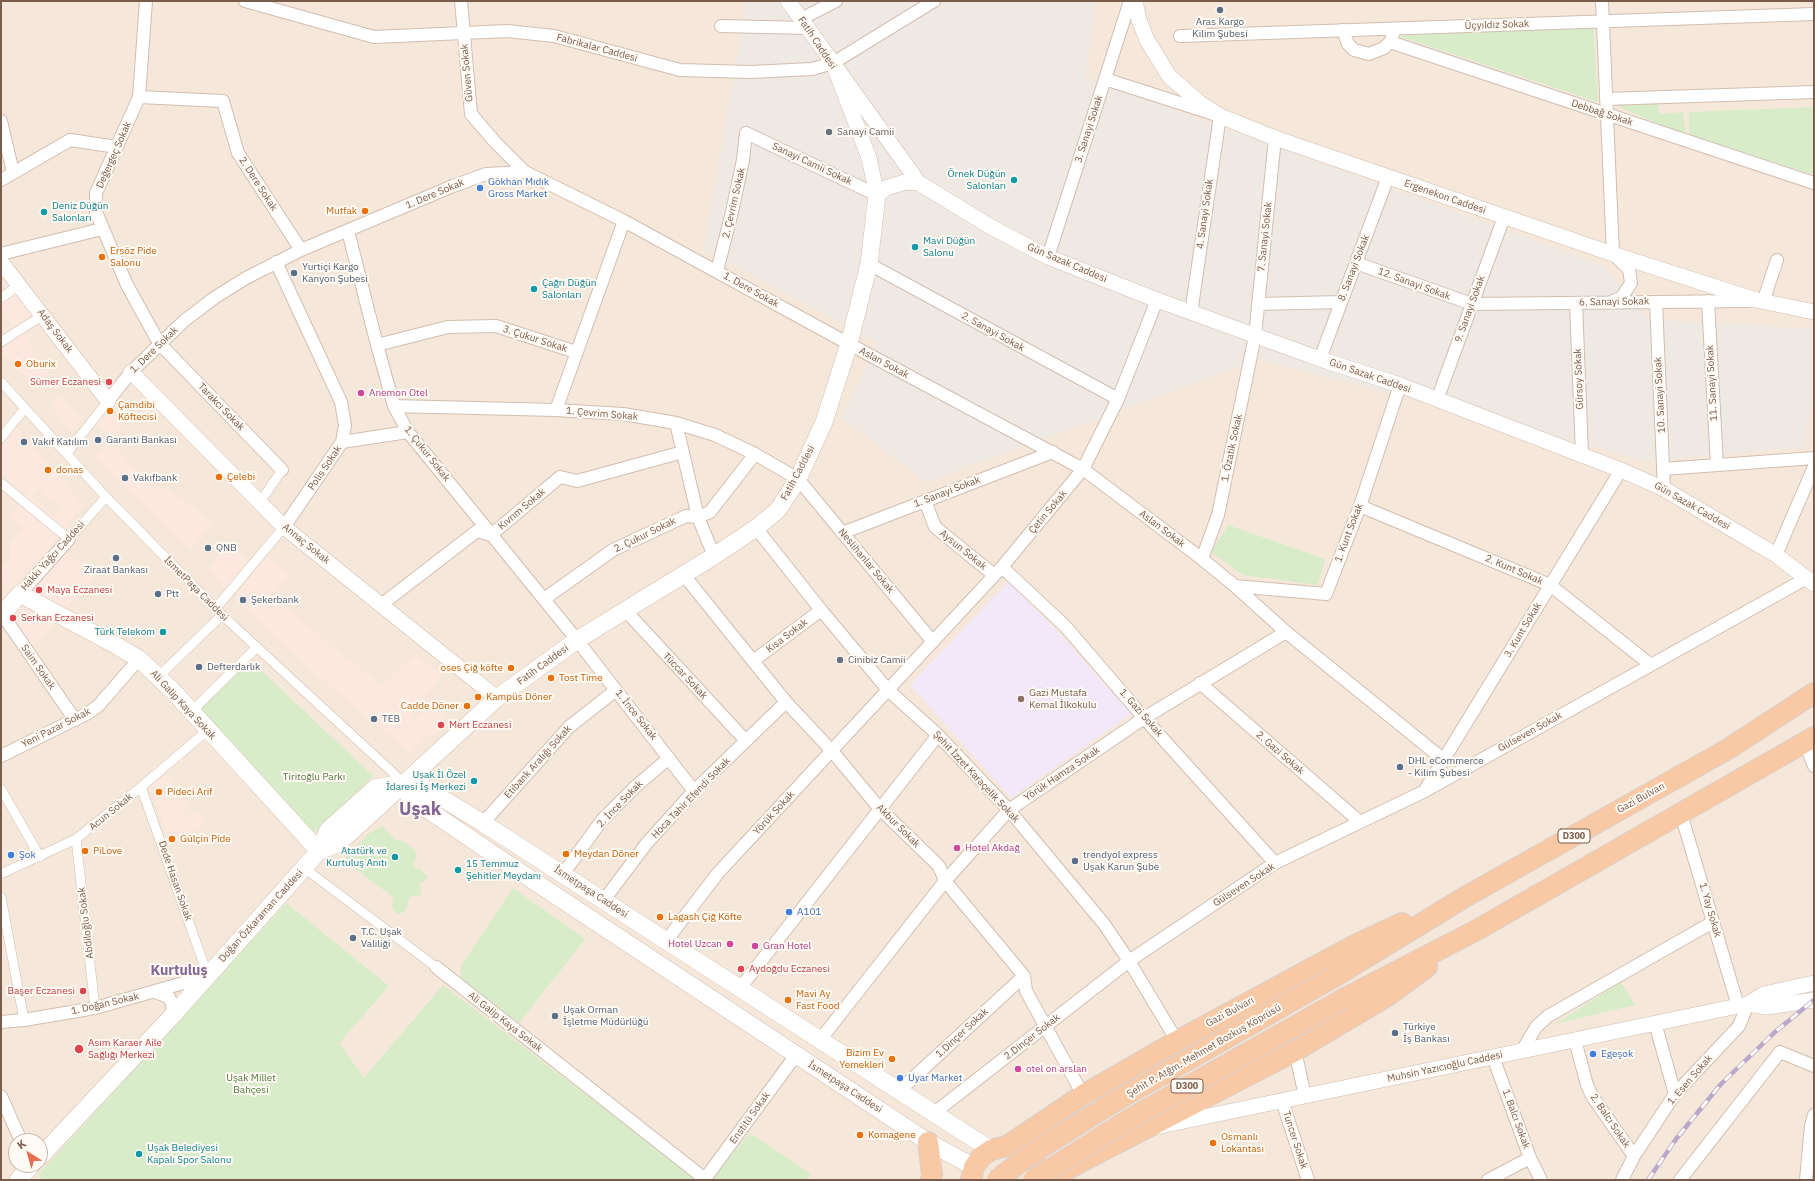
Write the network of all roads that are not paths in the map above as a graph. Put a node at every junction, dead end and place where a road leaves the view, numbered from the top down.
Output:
1 (146, 1) edge
2 (245, 1) edge
3 (461, 1) edge
4 (788, 1) edge
5 (836, 1) edge
6 (934, 1) edge
7 (1130, 1) edge
8 (1135, 1) edge
9 (1602, 1) edge
10 (1814, 14) edge
11 (1603, 21) junction
12 (804, 23) junction
13 (721, 26) dead end
14 (1394, 29) junction
15 (1343, 30) junction
16 (464, 32) junction
17 (1180, 36) dead end
18 (1390, 42) junction
19 (833, 63) junction
20 (1105, 79) junction
21 (1814, 92) edge
22 (139, 97) junction
23 (1606, 99) junction
24 (1607, 114) junction
25 (1220, 116) junction
26 (1, 121) edge
27 (746, 133) joint
28 (1275, 138) junction
29 (117, 148) junction
30 (14, 172) junction
31 (525, 172) junction
32 (1388, 177) junction
33 (1, 180) edge
34 (919, 182) junction
35 (1814, 183) edge
36 (877, 195) junction
37 (1504, 218) junction
38 (624, 221) junction
39 (102, 229) junction
40 (348, 231) junction
41 (301, 250) junction
42 (1, 254) edge
43 (1613, 254) junction
44 (1048, 257) junction
45 (1777, 260) dead end
46 (1, 262) edge
47 (276, 262) junction
48 (1356, 263) junction
49 (869, 264) junction
50 (717, 272) junction
51 (19, 285) junction
52 (1, 298) edge
53 (1157, 300) junction
54 (1708, 301) junction
55 (1759, 301) junction
56 (1341, 302) junction
57 (1611, 302) junction
58 (1656, 302) junction
59 (1576, 303) junction
60 (1258, 304) junction
61 (1472, 304) junction
62 (1814, 312) edge
63 (1191, 313) junction
64 (43, 315) junction
65 (1255, 336) junction
66 (1, 342) edge
67 (159, 343) junction
68 (849, 344) junction
69 (377, 345) junction
70 (576, 352) junction
71 (1320, 359) junction
72 (131, 372) junction
73 (1, 382) edge
74 (1400, 385) junction
75 (1118, 399) junction
76 (1437, 400) junction
77 (108, 401) junction
78 (394, 406) junction
79 (25, 408) junction
80 (556, 410) junction
81 (676, 423) junction
82 (408, 432) junction
83 (1, 438) edge
84 (342, 442) junction
85 (683, 452) junction
86 (1052, 452) junction
87 (67, 453) junction
88 (755, 454) junction
89 (1582, 454) junction
90 (1814, 458) edge
91 (1717, 465) junction
92 (1814, 467) edge
93 (1083, 469) junction
94 (1663, 469) junction
95 (282, 470) joint
96 (1621, 470) junction
97 (798, 479) junction
98 (1, 482) edge
99 (1664, 489) junction
100 (106, 498) junction
101 (925, 501) junction
102 (260, 502) junction
103 (1360, 506) junction
104 (698, 517) junction
105 (284, 527) junction
106 (756, 528) junction
107 (842, 533) junction
108 (491, 535) junction
109 (69, 539) junction
110 (1776, 555) junction
111 (714, 556) junction
112 (1202, 559) junction
113 (998, 571) junction
114 (683, 574) junction
115 (1811, 581) edge
116 (1550, 585) junction
117 (1235, 586) junction
118 (544, 599) junction
119 (7, 605) edge
120 (381, 605) junction
121 (625, 610) junction
122 (821, 610) junction
123 (219, 612) junction
124 (1286, 632) junction
125 (577, 640) junction
126 (933, 642) junction
127 (256, 648) junction
128 (139, 659) junction
129 (753, 661) junction
130 (1651, 665) junction
131 (158, 677) junction
132 (1200, 683) junction
133 (616, 690) junction
134 (888, 690) junction
135 (1814, 693) edge
136 (497, 698) junction
137 (786, 702) junction
138 (192, 711) junction
139 (1144, 718) junction
140 (75, 720) junction
141 (208, 730) junction
142 (938, 735) junction
143 (1810, 740) edge
144 (746, 741) junction
145 (832, 751) junction
146 (1, 756) edge
147 (669, 758) junction
148 (1444, 760) junction
149 (1814, 766) edge
150 (404, 783) junction
151 (141, 787) junction
152 (1, 789) edge
153 (1425, 790) junction
154 (694, 791) junction
155 (880, 809) junction
156 (1009, 810) junction
157 (1681, 814) junction
158 (1360, 822) junction
159 (483, 823) junction
160 (76, 839) junction
161 (319, 851) junction
162 (40, 857) junction
163 (1276, 864) junction
164 (304, 868) junction
165 (1, 874) edge
166 (563, 874) junction
167 (945, 881) junction
168 (1, 897) edge
169 (1464, 897) junction
170 (604, 900) junction
171 (1713, 922) junction
172 (1476, 931) junction
173 (666, 941) junction
174 (1129, 961) junction
175 (436, 967) joint
176 (1814, 975) edge
177 (208, 976) junction
178 (1024, 976) junction
179 (1334, 978) joint
180 (1807, 985) edge
181 (740, 988) junction
182 (155, 992) junction
183 (1814, 1000) edge
184 (1743, 1005) junction
185 (95, 1008) junction
186 (173, 1015) junction
187 (24, 1020) junction
188 (1, 1022) edge
189 (1655, 1023) junction
190 (1046, 1027) junction
191 (820, 1040) junction
192 (1575, 1040) junction
193 (1177, 1041) junction
194 (1295, 1051) junction
195 (1522, 1051) junction
196 (796, 1055) junction
197 (1493, 1057) junction
198 (1814, 1066) edge
199 (899, 1091) junction
200 (1675, 1094) junction
201 (1084, 1095) junction
202 (1, 1096) edge
203 (1305, 1096) junction
204 (1282, 1101) junction
205 (1064, 1107) junction
206 (934, 1113) junction
207 (1814, 1115) edge
208 (1143, 1130) junction
209 (17, 1133) edge
210 (928, 1142) junction
211 (48, 1148) edge
212 (999, 1148) junction
213 (1095, 1154) junction
214 (1634, 1156) junction
215 (1530, 1158) junction
216 (970, 1175) edge
217 (704, 1180) edge
218 (930, 1180) edge
219 (997, 1180) edge
220 (1033, 1180) edge
221 (1042, 1180) edge
222 (1045, 1180) edge
223 (1076, 1180) edge
224 (1308, 1180) edge
225 (1488, 1180) edge
226 (1540, 1180) edge
227 (1622, 1180) edge
228 (1680, 1180) edge
229 (1806, 1180) edge

1 - 22 street, Değergeç Sokak
2 - 16 street, Fabrikalar Caddesi
3 - 16 street, Güven Sokak
4 - 12 street, Fatih Caddesi
5 - 12 street
6 - 19 street, Fabrikalar Caddesi
7 - 20 street, 3. Sanayi Sokak
8 - 25 street, Ergenekon Caddesi
9 - 11 street
10 - 11 street, Üçyıldız Sokak
11 - 14 street, Üçyıldız Sokak
11 - 23 street
12 - 13 street
12 - 19 street, Fatih Caddesi
14 - 15 street, Üçyıldız Sokak
14 - 18 street
15 - 17 street, Üçyıldız Sokak
15 - 18 street
16 - 19 street, Fabrikalar Caddesi
16 - 31 street, Güven Sokak
18 - 24 street, Debbağ Sokak
19 - 34 street
19 - 36 street, Fatih Caddesi
20 - 25 street
20 - 44 street, 3. Sanayi Sokak
21 - 23 street
22 - 29 street, Değergeç Sokak
22 - 41 street, 2. Dere Sokak
23 - 24 street
24 - 35 street, Debbağ Sokak
24 - 43 street
25 - 28 street, Ergenekon Caddesi
25 - 63 street, 4. Sanayi Sokak
26 - 30 street
27 - 36 street, Sanayi Camii Sokak
27 - 50 street, 2. Çevrim Sokak
28 - 32 street, Ergenekon Caddesi
28 - 60 street, 7. Sanayi Sokak
29 - 30 street
29 - 39 street, Değergeç Sokak
30 - 33 street
31 - 38 street, 1. Dere Sokak
31 - 40 street, 1. Dere Sokak
32 - 37 street, Ergenekon Caddesi
32 - 48 street, 8. Sanayi Sokak
34 - 36 street
34 - 44 street, Gün Sazak Caddesi
36 - 49 main road, Fatih Caddesi
37 - 43 street, Ergenekon Caddesi
37 - 61 street, 9. Sanayi Sokak
38 - 50 street, 1. Dere Sokak
38 - 70 street
39 - 42 street
39 - 67 street, Değergeç Sokak
40 - 41 street, 1. Dere Sokak
40 - 69 street, 1. Çukur Sokak
41 - 47 street, 1. Dere Sokak
43 - 55 street, Ergenekon Caddesi
43 - 57 street
44 - 53 street, Gün Sazak Caddesi
45 - 55 street
46 - 51 street, Adaş Sokak
47 - 67 street, 1. Dere Sokak
47 - 84 street, Polis Sokak
48 - 56 street, 8. Sanayi Sokak
48 - 61 street, 12. Sanayi Sokak
49 - 68 main road, Fatih Caddesi
49 - 75 street, 2. Sanayi Sokak
50 - 68 street, 1. Dere Sokak
51 - 52 street
51 - 64 street, Adaş Sokak
53 - 63 street, Gün Sazak Caddesi
53 - 75 street, Çetin Sokak
54 - 55 street, 6. Sanayi Sokak
54 - 58 street, 6. Sanayi Sokak
54 - 91 street, 11. Sanayi Sokak
55 - 62 street, Ergenekon Caddesi
56 - 60 street
56 - 71 street, 8. Sanayi Sokak
57 - 58 street, 6. Sanayi Sokak
57 - 59 street, 6. Sanayi Sokak
58 - 94 street, 10. Sanayi Sokak
59 - 61 street, 6. Sanayi Sokak
59 - 89 street, Gürsoy Sokak
60 - 65 street, 7. Sanayi Sokak
61 - 76 street, 9. Sanayi Sokak
63 - 65 street, Gün Sazak Caddesi
64 - 66 street
64 - 77 street, Adaş Sokak
65 - 71 street, Gün Sazak Caddesi
65 - 112 street, 1. Özatik Sokak
67 - 72 street, 1. Dere Sokak
67 - 95 street, Tarakcı Sokak
68 - 86 street, Aslan Sokak
68 - 97 main road, Fatih Caddesi
69 - 70 street, 3. Çukur Sokak
69 - 78 street, 1. Çukur Sokak
70 - 80 street
71 - 74 street, Gün Sazak Caddesi
72 - 77 street, 1. Dere Sokak
72 - 102 street, Annaç Sokak
73 - 79 street, İsmetPaşa Caddesi
74 - 76 street, Gün Sazak Caddesi
74 - 103 street, 1. Kunt Sokak
75 - 93 street, Çetin Sokak
76 - 89 street, Gün Sazak Caddesi
77 - 87 street, 1. Dere Sokak
78 - 80 street, 1. Çevrim Sokak
78 - 82 street, 1. Çukur Sokak
79 - 83 street
79 - 87 street, İsmetPaşa Caddesi
80 - 81 street, 1. Çevrim Sokak
81 - 85 street
81 - 88 street, 1. Çevrim Sokak
82 - 84 street
82 - 108 street, 1. Çukur Sokak
84 - 105 street, Polis Sokak
85 - 104 street
85 - 108 street, Kıvrım Sokak
86 - 93 street, Aslan Sokak
86 - 101 street, 1. Sanayi Sokak
87 - 100 street, İsmetPaşa Caddesi
88 - 97 street, 1. Çevrim Sokak
88 - 104 street, 2. Çukur Sokak
89 - 96 street, Gün Sazak Caddesi
90 - 91 street
91 - 94 street
92 - 110 street
93 - 112 street, Aslan Sokak
93 - 113 street, Çetin Sokak
94 - 99 street, 10. Sanayi Sokak
95 - 102 street
96 - 99 street, Gün Sazak Caddesi
96 - 116 street, 3. Kunt Sokak
97 - 106 main road, Fatih Caddesi
97 - 107 street, Neslihanlar Sokak
98 - 109 street
99 - 110 street, Gün Sazak Caddesi
100 - 109 street, Hakkı Yağcı Caddesi
100 - 123 street, İsmetPaşa Caddesi
101 - 107 street, 1. Sanayi Sokak
101 - 113 street, Aysun Sokak
102 - 105 street, Annaç Sokak
103 - 116 street, 2. Kunt Sokak
103 - 117 street, 1. Kunt Sokak
104 - 111 street
104 - 118 street, 2. Çukur Sokak
105 - 120 street, Annaç Sokak
105 - 123 street, Polis Sokak
106 - 111 main road, Fatih Caddesi
106 - 122 street, Şehit İzzet Karaçelik Sokak
107 - 126 street, Neslihanlar Sokak
108 - 118 street, 1. Çukur Sokak
108 - 120 street, Kıvrım Sokak
109 - 119 street, Hakkı Yağcı Caddesi
110 - 115 street, Gün Sazak Caddesi
111 - 114 main road, Fatih Caddesi
112 - 117 street, Aslan Sokak
113 - 126 street, Çetin Sokak
113 - 139 street, 1. Gazi Sokak
114 - 121 main road, Fatih Caddesi
114 - 129 street, Akbur Sokak
115 - 130 street, Gülseven Sokak
116 - 130 street, 2. Kunt Sokak
116 - 148 street, 3. Kunt Sokak
117 - 124 street, Aslan Sokak
118 - 125 street, 1. Çukur Sokak
119 - 128 main road, Ali Galip Kaya Sokak
119 - 140 street, Saim Sokak
120 - 136 street, Annaç Sokak
121 - 125 main road, Fatih Caddesi
121 - 144 street, Tüccar Sokak
122 - 129 street, Kısa Sokak
122 - 134 street, Şehit İzzet Karaçelik Sokak
123 - 127 street, İsmetPaşa Caddesi
123 - 131 street, Polis Sokak
124 - 132 street, Yörük Hamza Sokak
124 - 148 street, Aslan Sokak
125 - 133 street, 1. İnce Sokak
125 - 136 main road, Fatih Caddesi
126 - 134 street, Çetin Sokak
127 - 138 street
127 - 150 street, İsmetPaşa Caddesi
128 - 131 main road, Ali Galip Kaya Sokak
128 - 140 street, Yeni Pazar Sokak
129 - 137 street, Akbur Sokak
130 - 153 street, Gülseven Sokak
131 - 138 main road, Ali Galip Kaya Sokak
132 - 139 street, Yörük Hamza Sokak
132 - 158 street, 2. Gazi Sokak
133 - 147 street, 1. İnce Sokak
133 - 159 street, Etibank Aralığı Sokak
134 - 142 street, Şehit İzzet Karaçelik Sokak
134 - 145 street, Yörük Sokak
135 - 169 highway, Gazi Bulvarı / D300
136 - 150 main road, Fatih Caddesi
137 - 144 street, Hoca Tahir Efendi Sokak
137 - 145 street, Akbur Sokak
138 - 141 main road, Ali Galip Kaya Sokak
139 - 156 street, Yörük Hamza Sokak
139 - 163 street, 1. Gazi Sokak
140 - 146 street, Yeni Pazar Sokak
141 - 151 street, Acun Sokak
141 - 161 main road, Ali Galip Kaya Sokak
142 - 155 street
142 - 156 street, Şehit İzzet Karaçelik Sokak
143 - 149 street
143 - 157 highway, D300
144 - 154 street, Hoca Tahir Efendi Sokak
145 - 155 street, Akbur Sokak
145 - 173 street, Yörük Sokak
147 - 154 street, 1. İnce Sokak
147 - 166 street, 2. İnce Sokak
148 - 153 street, 3. Kunt Sokak
150 - 159 main road, İsmetpaşa Caddesi
150 - 161 main road, Doğan Özkaraman Caddesi
150 - 196 main road, İsmetpaşa Caddesi
151 - 160 street, Acun Sokak
151 - 177 street, Dede Hasan Sokak
152 - 162 street
153 - 158 street, Gülseven Sokak
154 - 170 street, Hoca Tahir Efendi Sokak
155 - 167 street, Akbur Sokak
155 - 181 street
156 - 167 street, Yörük Hamza Sokak
156 - 174 street, Şehit İzzet Karaçelik Sokak
157 - 171 street, 1. Yay Sokak
157 - 172 highway, D300
158 - 163 street, Gülseven Sokak
159 - 166 main road, İsmetpaşa Caddesi
160 - 162 street, Acun Sokak
160 - 185 street, Abdiloğlu Sokak
161 - 164 main road, Doğan Özkaraman Caddesi
162 - 165 street, Acun Sokak
163 - 174 street, Gülseven Sokak
164 - 175 street, Ali Galip Kaya Sokak
164 - 177 main road, Doğan Özkaraman Caddesi
166 - 170 main road, İsmetpaşa Caddesi
167 - 178 street, Akbur Sokak
167 - 191 street, Yörük Hamza Sokak
168 - 187 street
169 - 179 highway, Gazi Bulvarı / D300
169 - 193 highway, Gazi Bulvarı
170 - 173 main road, İsmetpaşa Caddesi
171 - 184 street, 1. Yay Sokak
171 - 195 street
172 - 194 highway
172 - 220 highway, D300, bridge
173 - 181 main road, İsmetpaşa Caddesi
174 - 190 street, 2.Dinçer Sokak
174 - 193 street, Şehit İzzet Karaçelik Sokak
175 - 217 street, Ali Galip Kaya Sokak
176 - 180 street
177 - 182 street, 1. Doğan Sokak
177 - 186 main road, Doğan Özkaraman Caddesi
178 - 190 street, Akbur Sokak
178 - 199 street, 1.Dinçer Sokak
179 - 219 highway, Şehit P. Atğm. Mehmet Bozkuş Köprüsü, bridge
180 - 184 street, Muhsin Yazıcıoğlu Caddesi
181 - 191 main road, İsmetpaşa Caddesi
182 - 185 street, 1. Doğan Sokak
182 - 186 street
183 - 184 street, Muhsin Yazıcıoğlu Caddesi
184 - 189 street, Muhsin Yazıcıoğlu Caddesi
184 - 200 street, 1. Esen Sokak
185 - 187 street, 1. Doğan Sokak
186 - 211 main road, Doğan Özkaraman Caddesi
187 - 188 street, 1. Doğan Sokak
189 - 192 street, Muhsin Yazıcıoğlu Caddesi
189 - 200 street
190 - 201 street, Akbur Sokak
190 - 206 street, 2.Dinçer Sokak
191 - 199 main road, İsmetpaşa Caddesi
192 - 195 street, Muhsin Yazıcıoğlu Caddesi
192 - 214 street, 2. Balcı Sokak
193 - 201 highway, Gazi Bulvarı
194 - 203 street
194 - 208 highway
195 - 197 street, Muhsin Yazıcıoğlu Caddesi
196 - 210 main road, İsmetpaşa Caddesi
196 - 217 street, Enstitü Sokak
197 - 203 street, Muhsin Yazıcıoğlu Caddesi
197 - 215 street, 1. Balcı Sokak
198 - 228 street
199 - 206 main road, İsmetpaşa Caddesi
200 - 214 street, 1. Esen Sokak
201 - 205 highway, Gazi Bulvarı
202 - 209 street
203 - 204 street, Muhsin Yazıcıoğlu Caddesi
204 - 208 street, Muhsin Yazıcıoğlu Caddesi
204 - 224 street, Tuncer Sokak
205 - 212 highway, Gazi Bulvarı
205 - 213 highway
206 - 212 main road, İsmetpaşa Caddesi
207 - 229 street
208 - 213 highway
210 - 216 main road, İsmetpaşa Caddesi
210 - 218 highway
212 - 216 highway, Gazi Bulvarı
212 - 221 highway
213 - 222 highway
213 - 223 highway
214 - 227 street, 1. Esen Sokak
215 - 225 street
215 - 226 street, 1. Balcı Sokak

